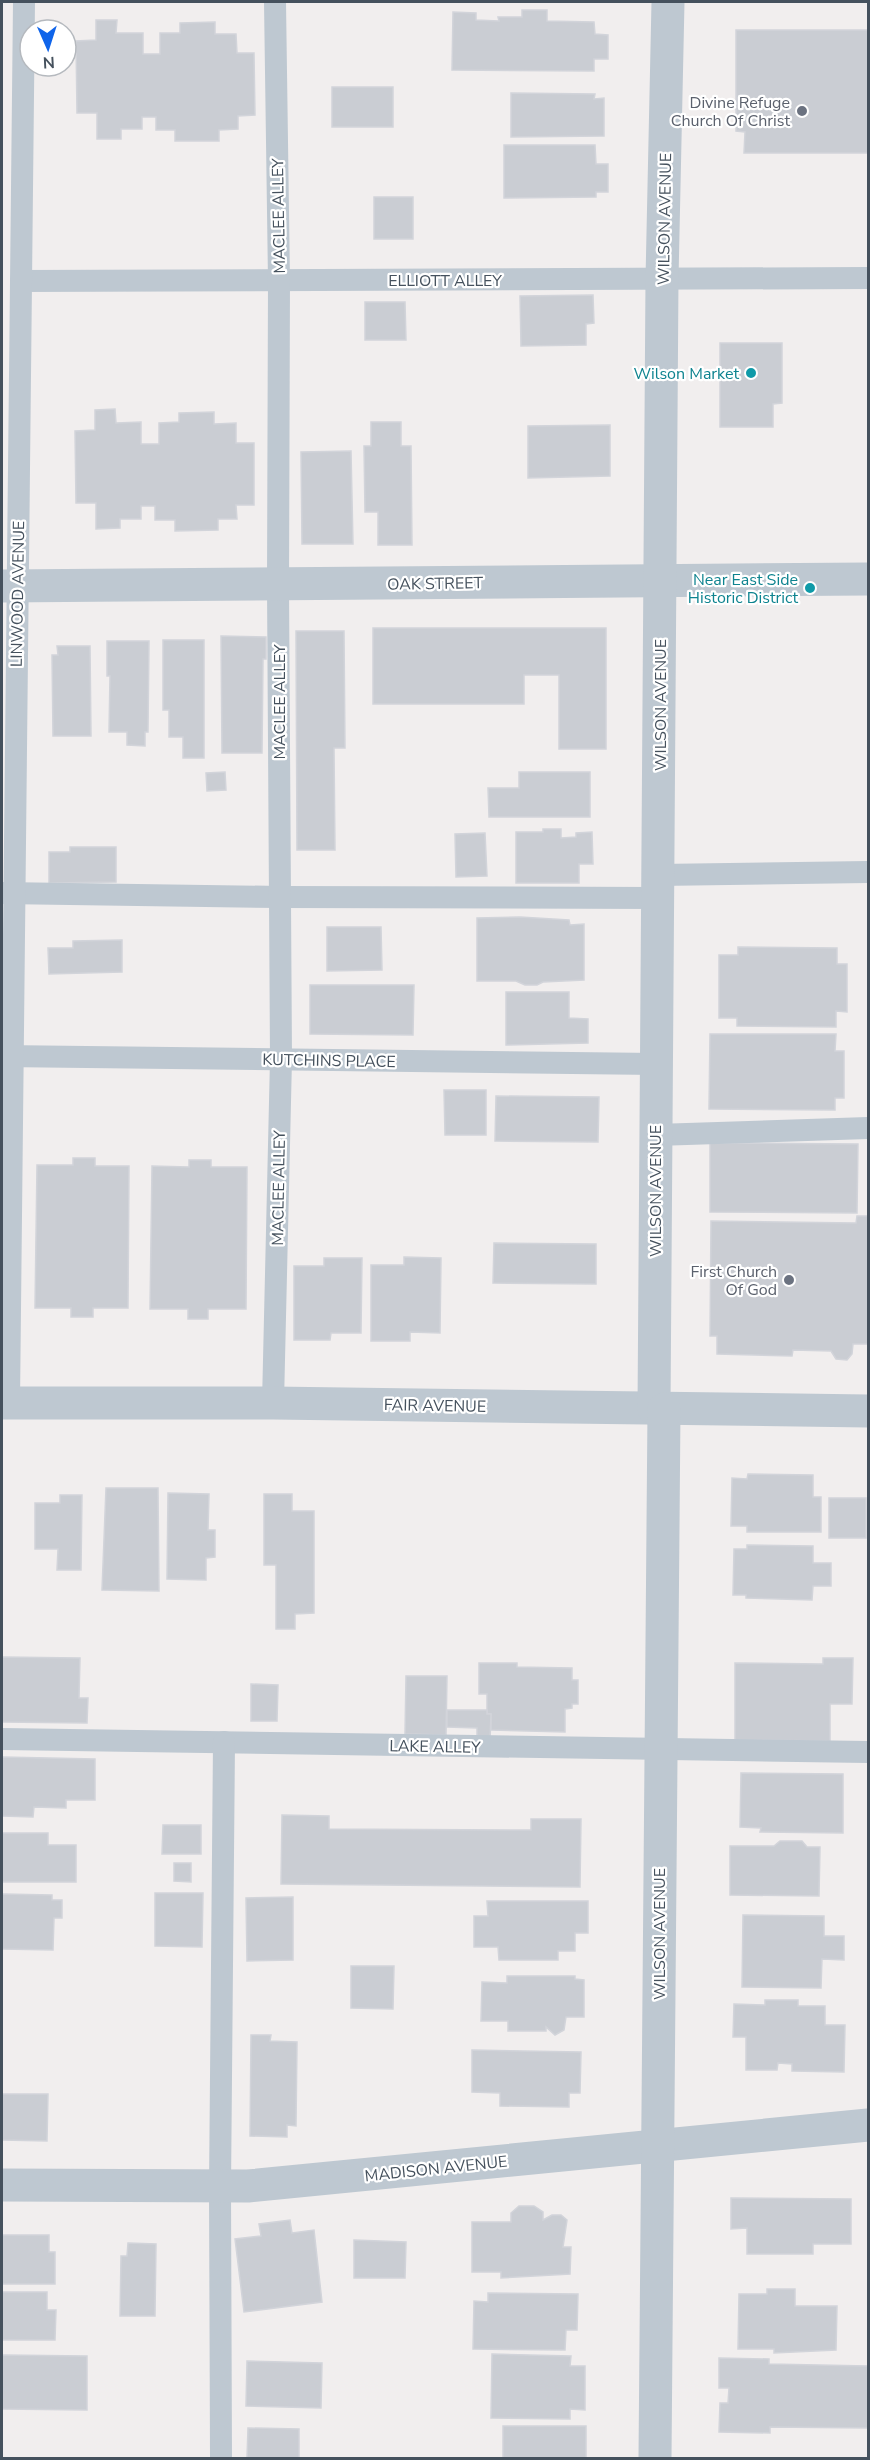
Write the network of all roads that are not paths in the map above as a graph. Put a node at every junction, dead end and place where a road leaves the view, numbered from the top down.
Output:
1 (24, 2) edge
2 (275, 2) edge
3 (668, 2) edge
4 (868, 278) edge
5 (662, 279) junction
6 (21, 281) junction
7 (279, 281) junction
8 (660, 579) junction
9 (868, 579) edge
10 (9, 586) edge
11 (278, 586) junction
12 (868, 872) edge
13 (658, 887) junction
14 (8, 893) edge
15 (280, 897) junction
16 (7, 1056) edge
17 (281, 1059) junction
18 (657, 1064) junction
19 (868, 1128) edge
20 (656, 1135) junction
21 (273, 1402) junction
22 (5, 1403) edge
23 (659, 1409) junction
24 (868, 1411) edge
25 (2, 1739) edge
26 (224, 1742) junction
27 (661, 1750) junction
28 (868, 1752) edge
29 (868, 2125) edge
30 (658, 2144) junction
31 (2, 2185) edge
32 (220, 2188) junction
33 (221, 2458) edge
34 (655, 2458) edge

1 - 6 lane, LINWOOD AVENUE
2 - 7 lane, MACLEE ALLEY
3 - 5 street, WILSON AVENUE
4 - 5 lane, ELLIOTT ALLEY
5 - 7 lane, ELLIOTT ALLEY
5 - 8 street, WILSON AVENUE
6 - 7 lane, ELLIOTT ALLEY
6 - 10 lane, LINWOOD AVENUE
7 - 11 lane, MACLEE ALLEY
8 - 9 street, OAK STREET
8 - 11 street, OAK STREET
8 - 13 street, WILSON AVENUE
10 - 11 street, OAK STREET
10 - 14 lane, LINWOOD AVENUE
11 - 15 lane, MACLEE ALLEY
12 - 13 lane
13 - 15 lane
13 - 18 street, WILSON AVENUE
14 - 15 lane
14 - 16 lane, LINWOOD AVENUE
15 - 17 lane, MACLEE ALLEY
16 - 17 lane, KUTCHINS PLACE
16 - 22 lane, LINWOOD AVENUE
17 - 18 lane, KUTCHINS PLACE
17 - 21 lane, MACLEE ALLEY
18 - 20 street, WILSON AVENUE
19 - 20 lane
20 - 23 street, WILSON AVENUE
21 - 22 street, FAIR AVENUE
21 - 23 street, FAIR AVENUE
23 - 24 street, FAIR AVENUE
23 - 27 street, WILSON AVENUE
25 - 26 lane, LAKE ALLEY
26 - 27 lane, LAKE ALLEY
26 - 32 lane
27 - 28 lane, LAKE ALLEY
27 - 30 street, WILSON AVENUE
29 - 30 street, MADISON AVENUE
30 - 32 street, MADISON AVENUE
30 - 34 street, WILSON AVENUE
31 - 32 street, MADISON AVENUE
32 - 33 lane

